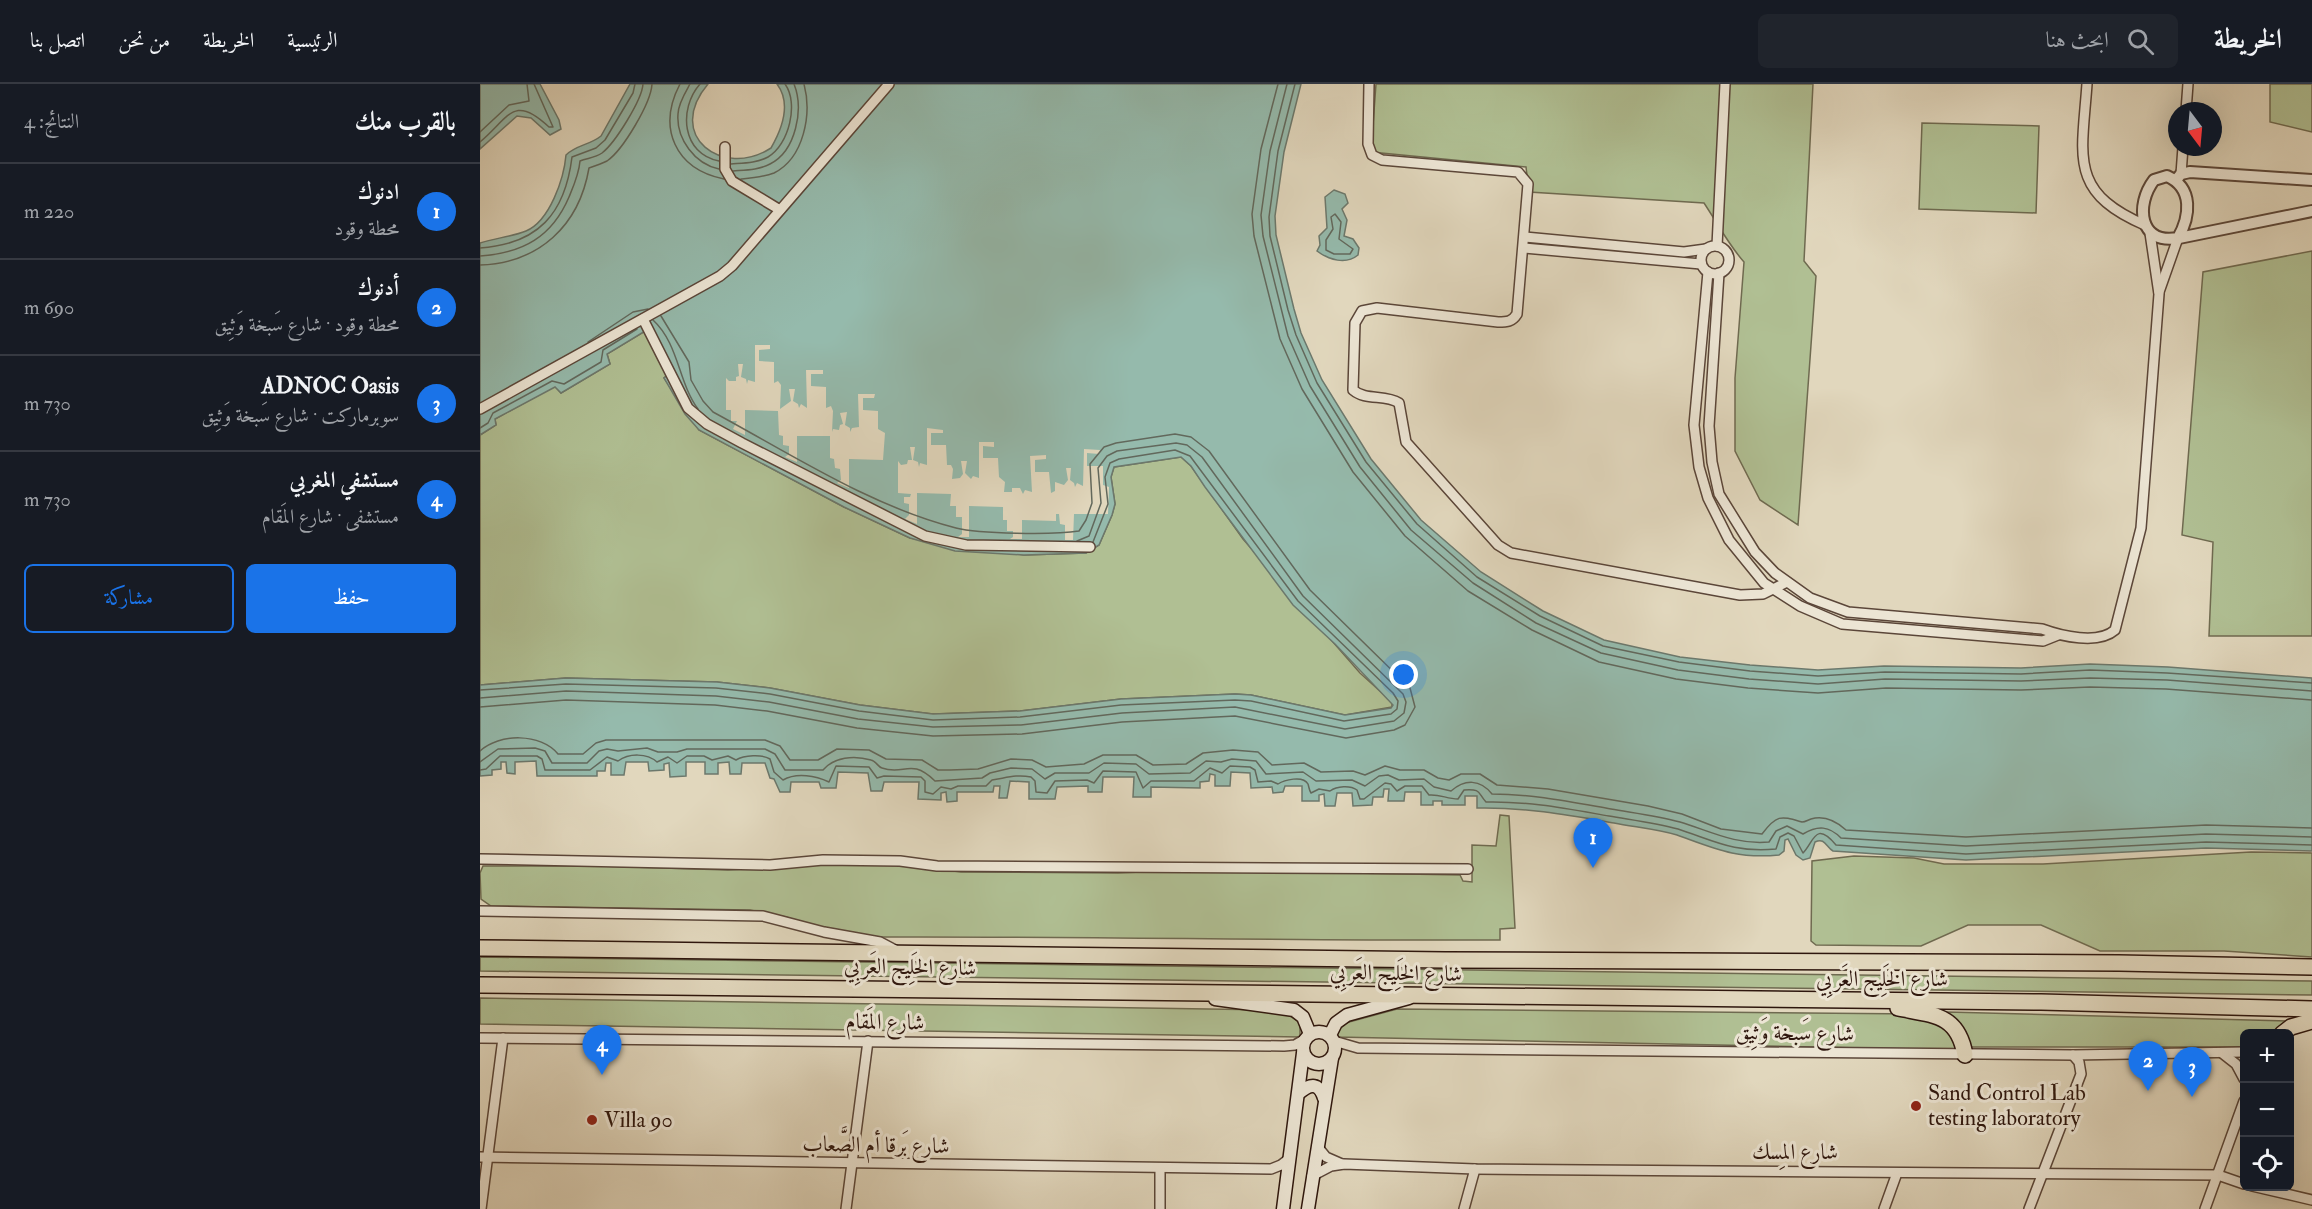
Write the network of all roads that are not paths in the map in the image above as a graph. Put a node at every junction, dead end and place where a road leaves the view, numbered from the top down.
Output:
1 (889, 84) edge
2 (1369, 84) edge
3 (1725, 84) edge
4 (2087, 84) edge
5 (2188, 84) edge
6 (2187, 102) edge
7 (725, 148) dead end
8 (2182, 156) edge
9 (2178, 177) junction
10 (2312, 180) edge
11 (780, 210) junction
12 (2312, 211) edge
13 (2148, 229) junction
14 (1525, 237) junction
15 (2179, 238) junction
16 (1717, 246) junction
17 (1524, 248) junction
18 (1706, 249) junction
19 (1701, 264) junction
20 (1708, 272) junction
21 (1719, 273) junction
22 (2159, 294) junction
23 (643, 319) junction
24 (480, 410) edge
25 (1090, 547) dead end
26 (1787, 582) junction
27 (1774, 590) junction
28 (2058, 635) junction
29 (480, 860) edge
30 (1468, 869) dead end
31 (480, 906) edge
32 (480, 911) edge
33 (492, 911) junction
34 (480, 948) edge
35 (901, 954) junction
36 (2312, 967) edge
37 (480, 985) edge
38 (1200, 993) junction
39 (1415, 996) junction
40 (1856, 1001) junction
41 (2312, 1009) edge
42 (2312, 1021) edge
43 (2288, 1029) edge
44 (480, 1038) edge
45 (503, 1038) junction
46 (1332, 1038) junction
47 (868, 1041) junction
48 (1305, 1044) junction
49 (1358, 1048) junction
50 (2240, 1052) edge
51 (2226, 1053) junction
52 (1965, 1055) junction
53 (2073, 1055) junction
54 (2240, 1055) edge
55 (1333, 1056) junction
56 (2240, 1071) edge
57 (1299, 1093) junction
58 (1324, 1098) junction
59 (2240, 1112) edge
60 (1317, 1146) junction
61 (484, 1157) edge
62 (1290, 1157) junction
63 (852, 1164) junction
64 (1344, 1164) junction
65 (1160, 1168) junction
66 (1270, 1169) junction
67 (1475, 1169) junction
68 (2044, 1172) junction
69 (1897, 1173) junction
70 (2218, 1175) junction
71 (1312, 1176) junction
72 (1286, 1182) junction
73 (2240, 1183) edge
74 (2268, 1191) edge
75 (2308, 1203) edge
76 (481, 1209) edge
77 (846, 1209) edge
78 (1160, 1209) edge
79 (1283, 1209) edge
80 (1308, 1209) edge
81 (1464, 1209) edge
82 (1884, 1209) edge
83 (2029, 1209) edge
84 (2205, 1209) edge

1 - 11 street
2 - 14 street
3 - 16 street
4 - 13 street
5 - 6 street
7 - 11 street
8 - 9 street
9 - 10 street
9 - 13 street
9 - 15 street
11 - 23 street
12 - 15 street
13 - 15 street
13 - 22 street
14 - 17 street
14 - 18 street
15 - 22 street
16 - 18 street
16 - 21 street
17 - 19 street
17 - 27 street
18 - 19 street
19 - 20 street
20 - 21 street
20 - 27 street
21 - 26 street
22 - 28 street
23 - 24 street
23 - 25 street
26 - 27 street
26 - 28 street
27 - 28 street
29 - 30 street
31 - 33 street
32 - 33 street
33 - 35 street
34 - 35 highway, شارع الخَلِيج العَربِي
35 - 36 highway, شارع الخَلِيج العَربِي
37 - 38 highway, شارع الخَلِيج العَربِي
38 - 39 highway, شارع الخَلِيج العَربِي
38 - 48 main road
39 - 40 highway, شارع الخَلِيج العَربِي
39 - 46 main road
40 - 41 highway, شارع الخَلِيج العَربِي
40 - 52 highway
42 - 43 highway
44 - 45 street, شارع المَقام
45 - 47 street, شارع المَقام
45 - 61 street
46 - 48 main road
46 - 49 street, شارع سَبخة وَثِيق
46 - 55 main road
47 - 48 street, شارع المَقام
47 - 63 street
48 - 55 main road
48 - 57 main road
49 - 52 street, شارع سَبخة وَثِيق
49 - 55 street, شارع سَبخة وَثِيق
50 - 51 street, شارع سَبخة وَثِيق
51 - 53 street, شارع سَبخة وَثِيق
51 - 54 street, شارع سَبخة وَثِيق
51 - 56 street
52 - 53 street, شارع سَبخة وَثِيق
53 - 68 street
55 - 58 main road
57 - 58 main road
57 - 62 main road
58 - 60 main road
59 - 70 street
60 - 64 street, شارع المِسك
60 - 71 main road
61 - 63 street, شارع بَرقا أم الصَّعاب
61 - 76 street
62 - 66 street
62 - 72 main road
63 - 65 street, شارع بَرقا أم الصَّعاب
63 - 77 street
64 - 67 street, شارع المِسك
64 - 71 street, شارع المِسك
65 - 66 street, شارع بَرقا أم الصَّعاب
65 - 78 street
66 - 72 street
67 - 69 street, شارع المِسك
67 - 81 street
68 - 69 street, شارع المِسك
68 - 70 street, شارع المِسك
68 - 83 street
69 - 82 street
70 - 73 street, شارع المِسك
70 - 84 street
71 - 80 main road
72 - 79 main road
74 - 75 street

